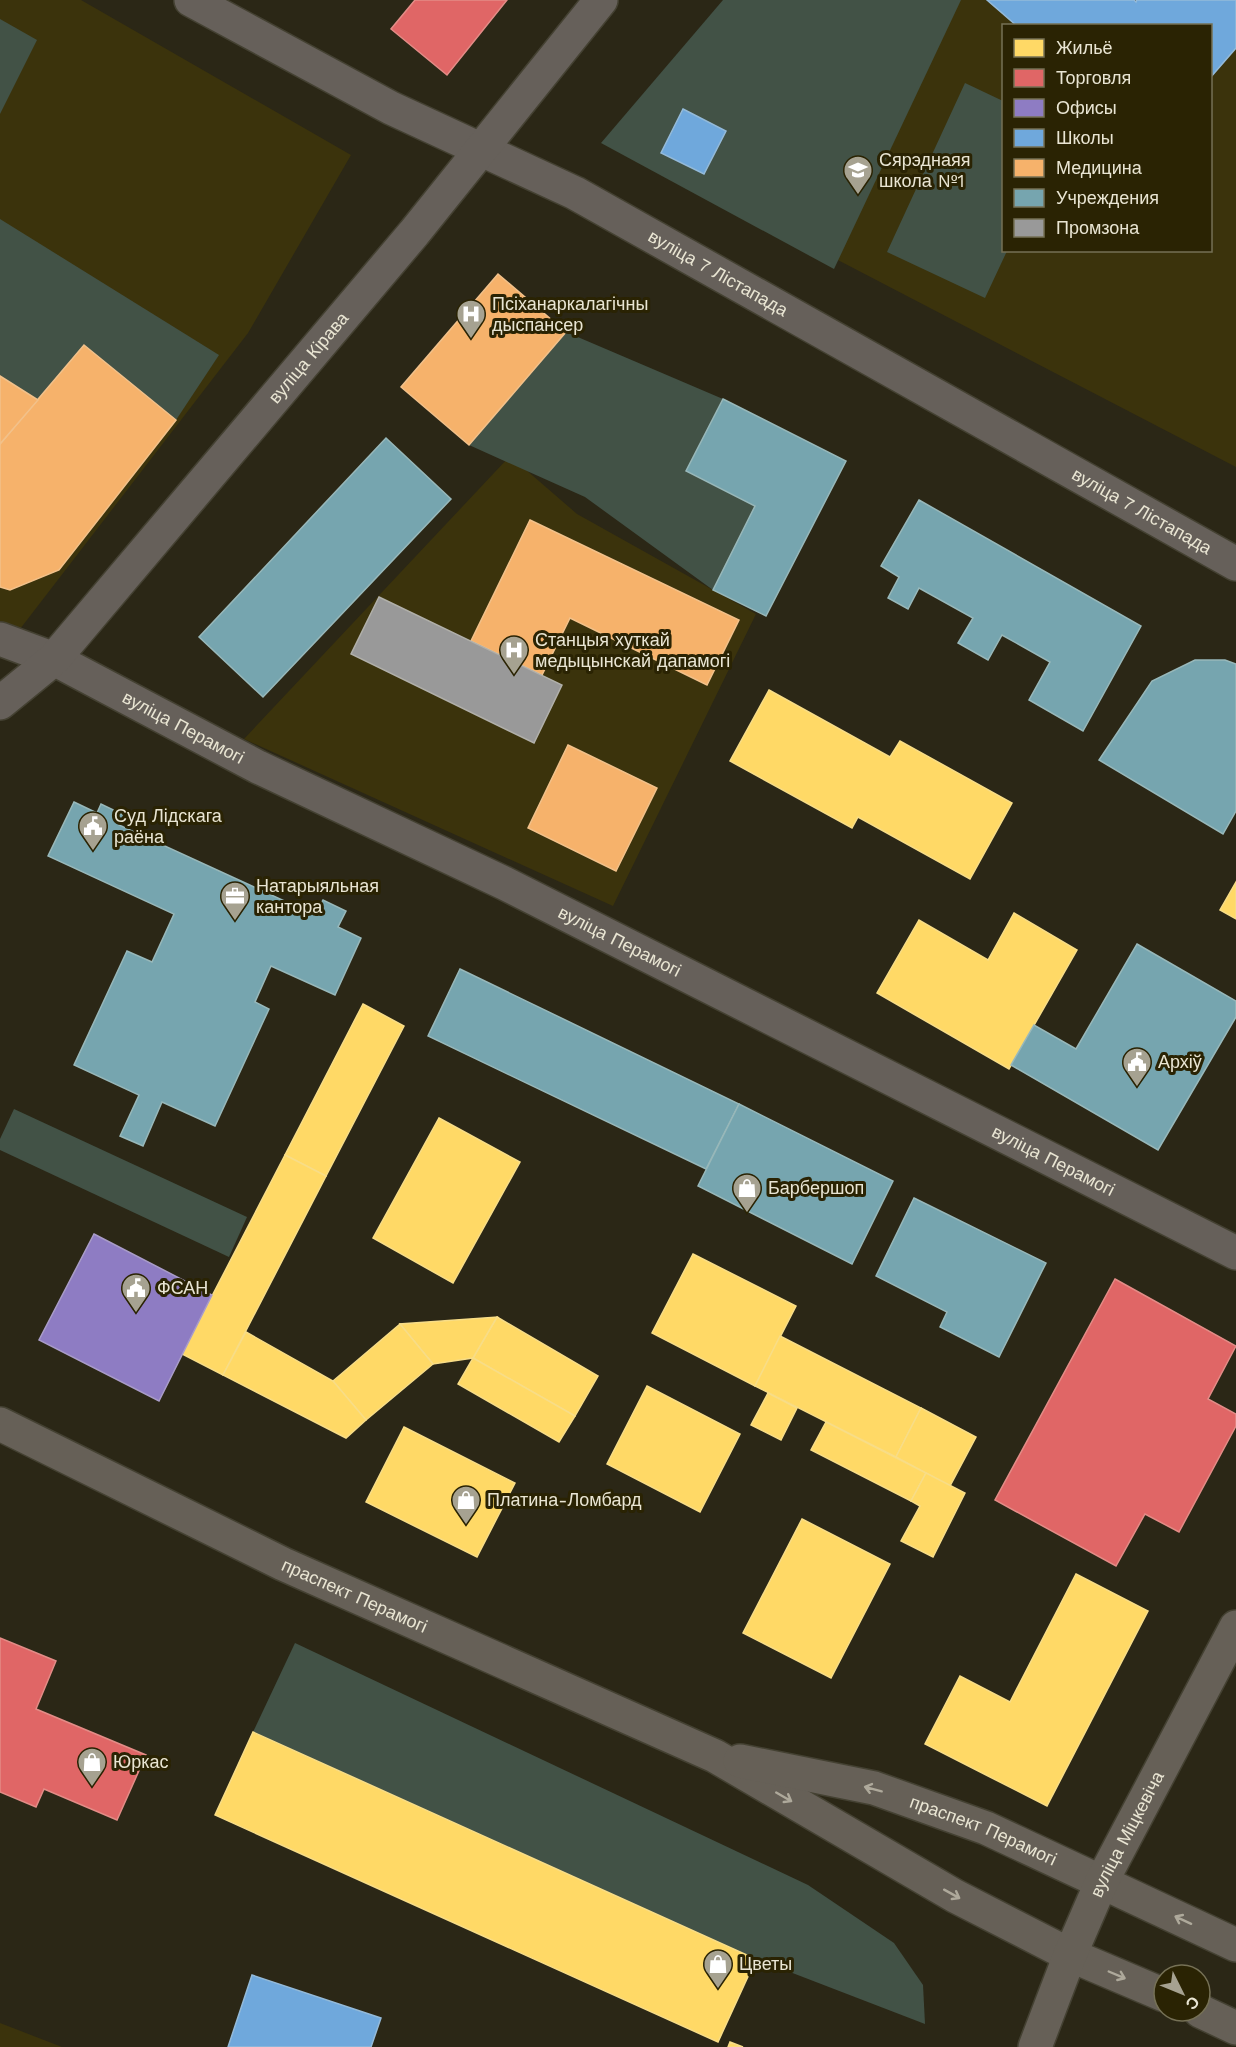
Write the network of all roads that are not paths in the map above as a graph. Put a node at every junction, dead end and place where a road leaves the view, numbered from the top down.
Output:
1 (190, 0) edge
2 (602, 0) edge
3 (482, 150) junction
4 (1236, 564) edge
5 (0, 639) edge
6 (54, 659) junction
7 (0, 703) edge
8 (1236, 1253) edge
9 (0, 1424) edge
10 (1236, 1627) edge
11 (715, 1756) junction
12 (1102, 1881) junction
13 (1236, 1945) edge
14 (1070, 1955) junction
15 (1152, 1990) edge
16 (1212, 2017) edge
17 (1236, 2028) edge
18 (1035, 2047) edge

1 - 3 street, вуліца 7 Лістапада
2 - 3 street, вуліца Кірава
3 - 4 street, вуліца 7 Лістапада
3 - 6 street, вуліца Кірава
5 - 6 street, вуліца Перамогі
6 - 7 street, вуліца Кірава
6 - 8 street, вуліца Перамогі
9 - 11 main road, праспект Перамогі
10 - 12 main road, вуліца Міцкевіча
12 -> 11 main road, праспект Перамогі
11 -> 14 main road, праспект Перамогі
13 -> 12 main road, праспект Перамогі
12 - 14 main road, вуліца Міцкевіча
14 -> 15 main road, праспект Перамогі
14 - 18 main road, вуліца Міцкевіча
16 - 17 main road

